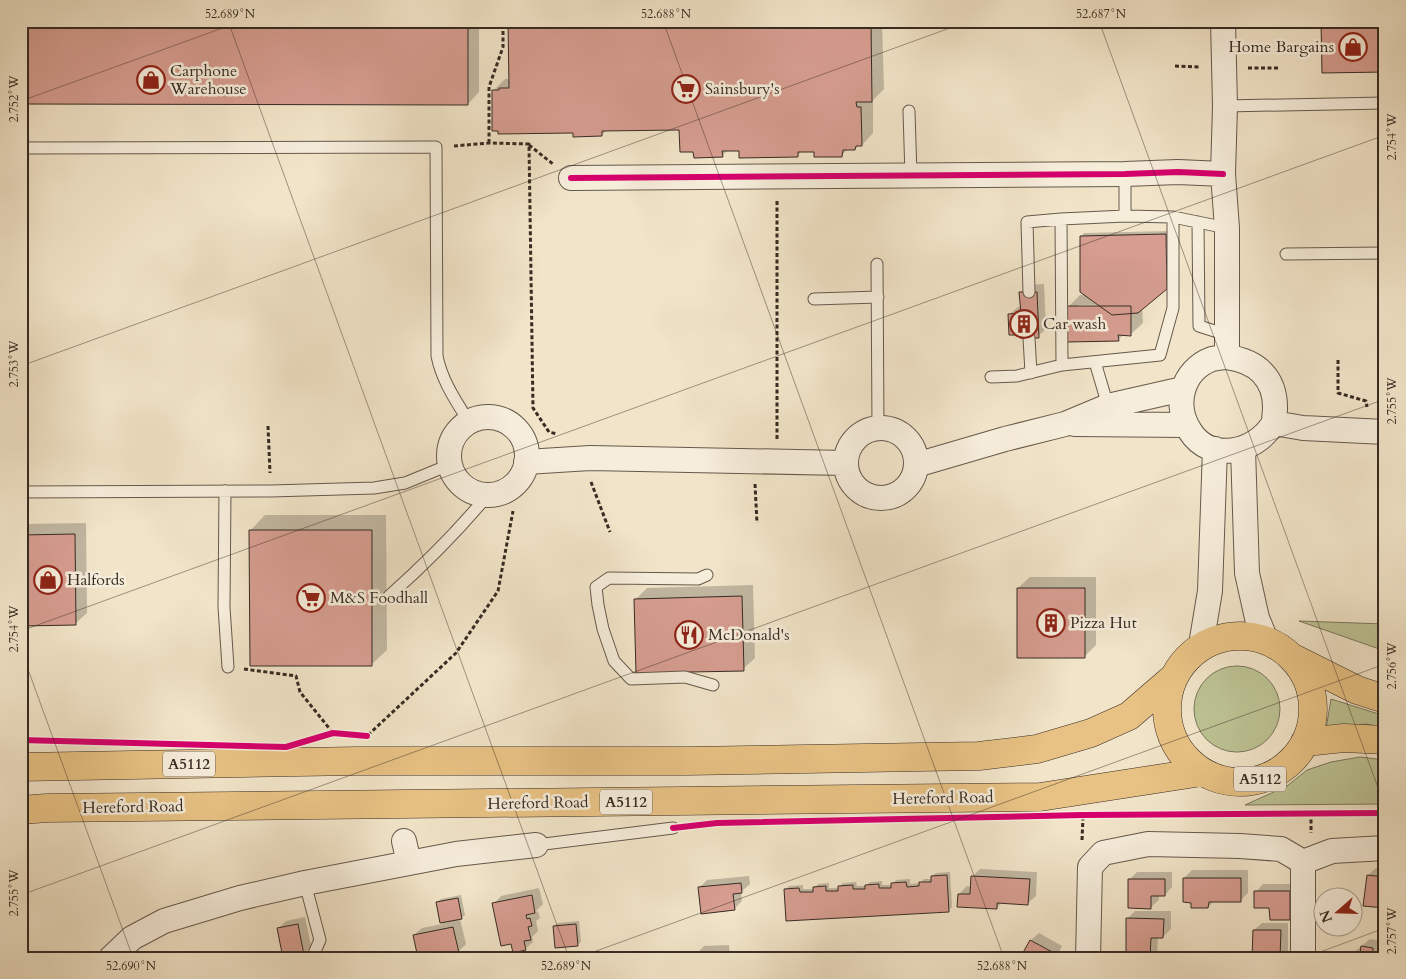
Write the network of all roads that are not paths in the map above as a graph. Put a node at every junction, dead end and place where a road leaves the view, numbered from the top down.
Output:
1 (1223, 21) edge
2 (1385, 103) edge
3 (1226, 106) junction
4 (909, 111) dead end
5 (21, 148) edge
6 (1124, 174) junction
7 (1223, 174) junction
8 (911, 176) junction
9 (570, 178) road end
10 (1125, 216) junction
11 (1173, 217) junction
12 (1061, 218) junction
13 (1198, 222) junction
14 (1227, 228) junction
15 (1385, 252) edge
16 (1286, 254) dead end
17 (878, 264) dead end
18 (1029, 292) dead end
19 (878, 297) junction
20 (814, 299) dead end
21 (1030, 338) dead end
22 (1227, 346) junction
23 (1095, 362) junction
24 (1062, 365) junction
25 (1031, 372) junction
26 (991, 377) dead end
27 (1183, 389) junction
28 (1108, 406) junction
29 (469, 422) junction
30 (1274, 423) junction
31 (1065, 424) junction
32 (1186, 424) junction
33 (878, 428) junction
34 (1385, 432) edge
35 (1215, 449) junction
36 (1243, 449) junction
37 (526, 462) junction
38 (845, 464) junction
39 (450, 465) junction
40 (916, 465) junction
41 (225, 491) junction
42 (21, 492) edge
43 (487, 496) junction
44 (707, 575) dead end
45 (389, 596) dead end
46 (1266, 640) junction
47 (1201, 645) junction
48 (1293, 658) junction
49 (228, 667) road end
50 (1173, 678) junction
51 (713, 685) dead end
52 (1385, 699) edge
53 (1385, 740) edge
54 (1305, 742) junction
55 (21, 767) edge
56 (1202, 772) junction
57 (21, 810) edge
58 (673, 828) dead end
59 (536, 845) joint
60 (1385, 848) edge
61 (1304, 862) junction
62 (305, 882) junction
63 (111, 958) edge
64 (312, 958) edge
65 (1088, 958) edge
66 (1303, 958) edge

1 - 3 street
2 - 3 lane
3 - 7 street
4 - 8 lane
5 - 29 lane
6 - 7 street
6 - 8 street
6 - 10 lane
7 - 14 street
8 - 9 street
10 - 11 lane
10 - 12 lane
11 - 13 lane
11 - 23 lane
12 - 18 lane
12 - 24 lane
13 - 14 lane
13 - 22 lane
14 - 22 street
15 - 16 lane
17 - 19 lane
19 - 20 lane
19 - 33 lane
21 - 25 lane
22 - 27 street
22 - 30 street
23 - 24 lane
23 - 28 lane
24 - 25 lane
25 - 26 lane
27 - 28 street
27 - 32 street
28 - 31 street
29 - 37 street
29 - 39 street
30 - 34 street
30 - 36 street
31 - 32 street
31 - 40 street
32 - 35 street
33 - 38 street
33 - 40 street
35 - 36 street
35 - 47 street
36 - 46 street
37 - 38 street
37 - 43 street
38 - 40 street
39 - 41 lane
39 - 43 street
41 - 42 lane
41 - 49 lane
43 - 45 lane
44 - 51 lane
46 - 47 main road, A5112
46 - 48 main road, A5112
47 - 50 main road, A5112
48 - 52 main road, A5112
48 - 54 main road, A5112
50 - 55 main road, A5112
50 - 56 main road, A5112
53 - 54 main road
54 - 56 main road, A5112
56 - 57 main road, Hereford Road / A5112
58 - 59 lane
59 - 62 street
60 - 61 street
61 - 65 street
61 - 66 street
62 - 63 street
62 - 64 lane

